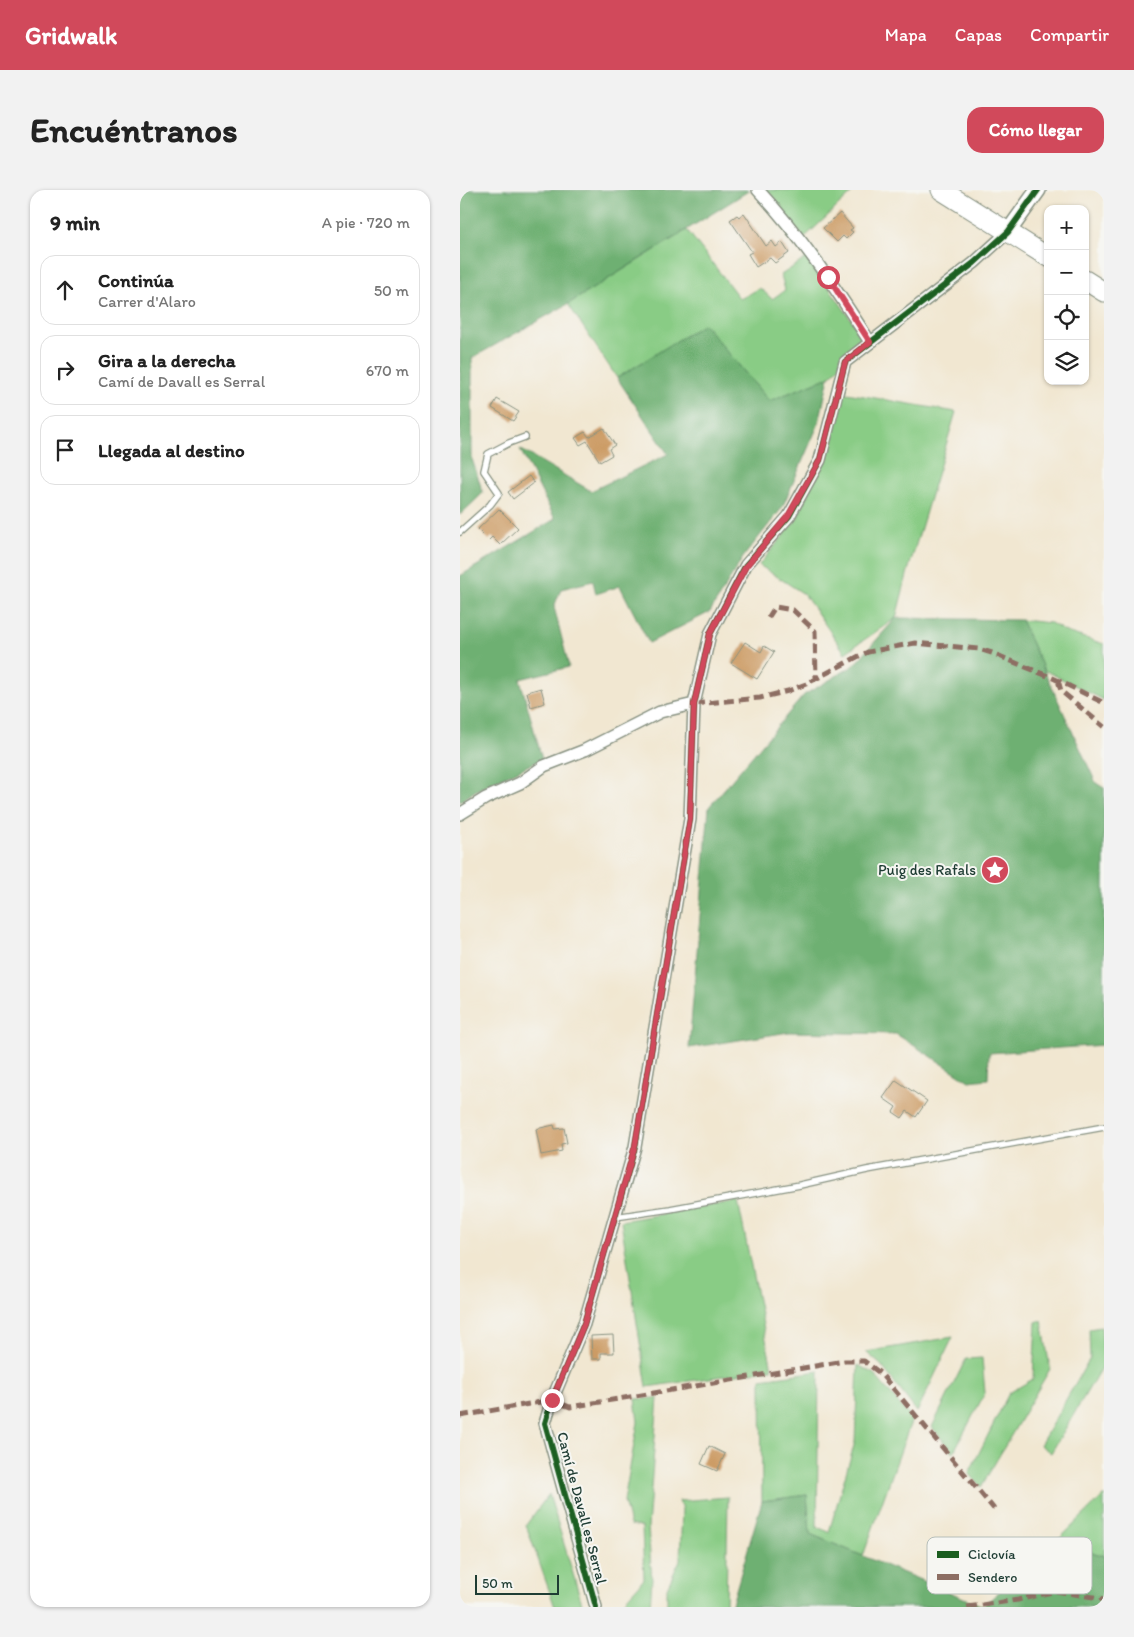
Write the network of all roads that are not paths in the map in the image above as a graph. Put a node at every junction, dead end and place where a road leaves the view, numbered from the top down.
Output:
1 (758, 190) edge
2 (941, 190) edge
3 (1038, 190) edge
4 (1008, 232) junction
5 (1044, 254) edge
6 (1089, 283) edge
7 (1104, 292) edge
8 (870, 342) junction
9 (525, 438) dead end
10 (460, 532) edge
11 (694, 704) junction
12 (460, 814) edge
13 (1104, 1127) edge
14 (615, 1217) junction
15 (596, 1607) edge

1 - 8 street
2 - 4 main road
3 - 4 street
4 - 5 main road
4 - 8 street, Camí de Davall es Serral
6 - 7 main road
8 - 11 street, Camí de Davall es Serral
9 - 10 lane
11 - 12 street
11 - 14 street, Camí de Davall es Serral
13 - 14 lane
14 - 15 street, Camí de Davall es Serral

